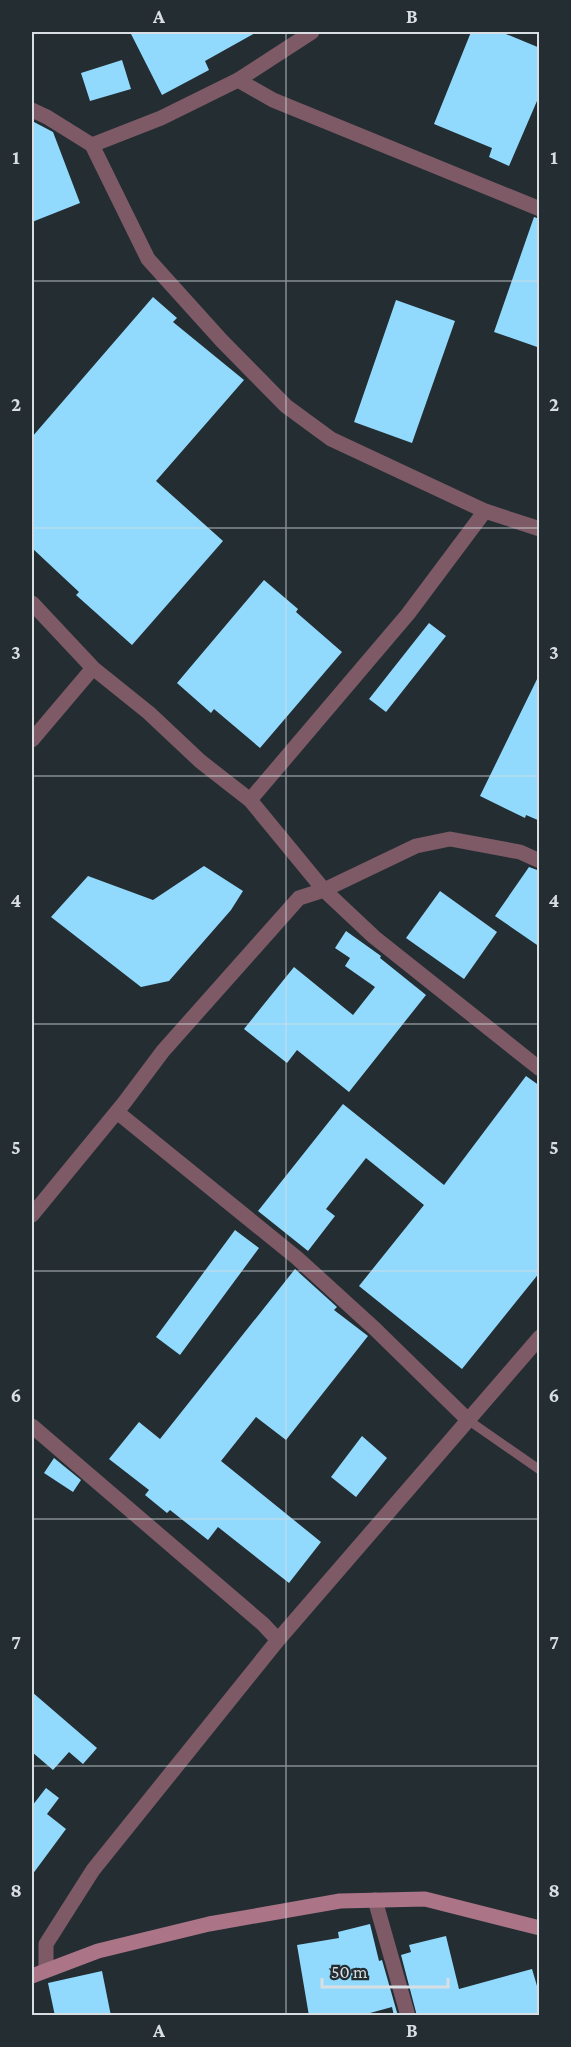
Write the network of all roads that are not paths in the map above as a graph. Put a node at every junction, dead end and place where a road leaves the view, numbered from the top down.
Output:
1 (312, 32) edge
2 (238, 80) junction
3 (32, 110) edge
4 (92, 145) junction
5 (540, 209) edge
6 (485, 511) junction
7 (540, 529) edge
8 (32, 603) edge
9 (93, 668) junction
10 (32, 740) edge
11 (250, 800) junction
12 (540, 861) edge
13 (324, 890) junction
14 (540, 1069) edge
15 (117, 1112) junction
16 (32, 1215) edge
17 (540, 1337) edge
18 (468, 1420) junction
19 (32, 1426) edge
20 (540, 1470) edge
21 (278, 1640) junction
22 (375, 1900) junction
23 (540, 1929) edge
24 (46, 1970) junction
25 (32, 1976) edge
26 (408, 2016) edge

1 - 2 street
2 - 4 street
2 - 5 street
3 - 4 street
4 - 6 street
6 - 7 street
6 - 11 street
8 - 9 street
9 - 10 street
9 - 11 street
11 - 13 street
12 - 13 street
13 - 14 street
13 - 15 street
15 - 16 street
15 - 18 street
17 - 18 street
18 - 20 lane
18 - 21 street
19 - 21 street
21 - 24 street
22 - 23 street
22 - 24 street
22 - 26 street
24 - 25 street

